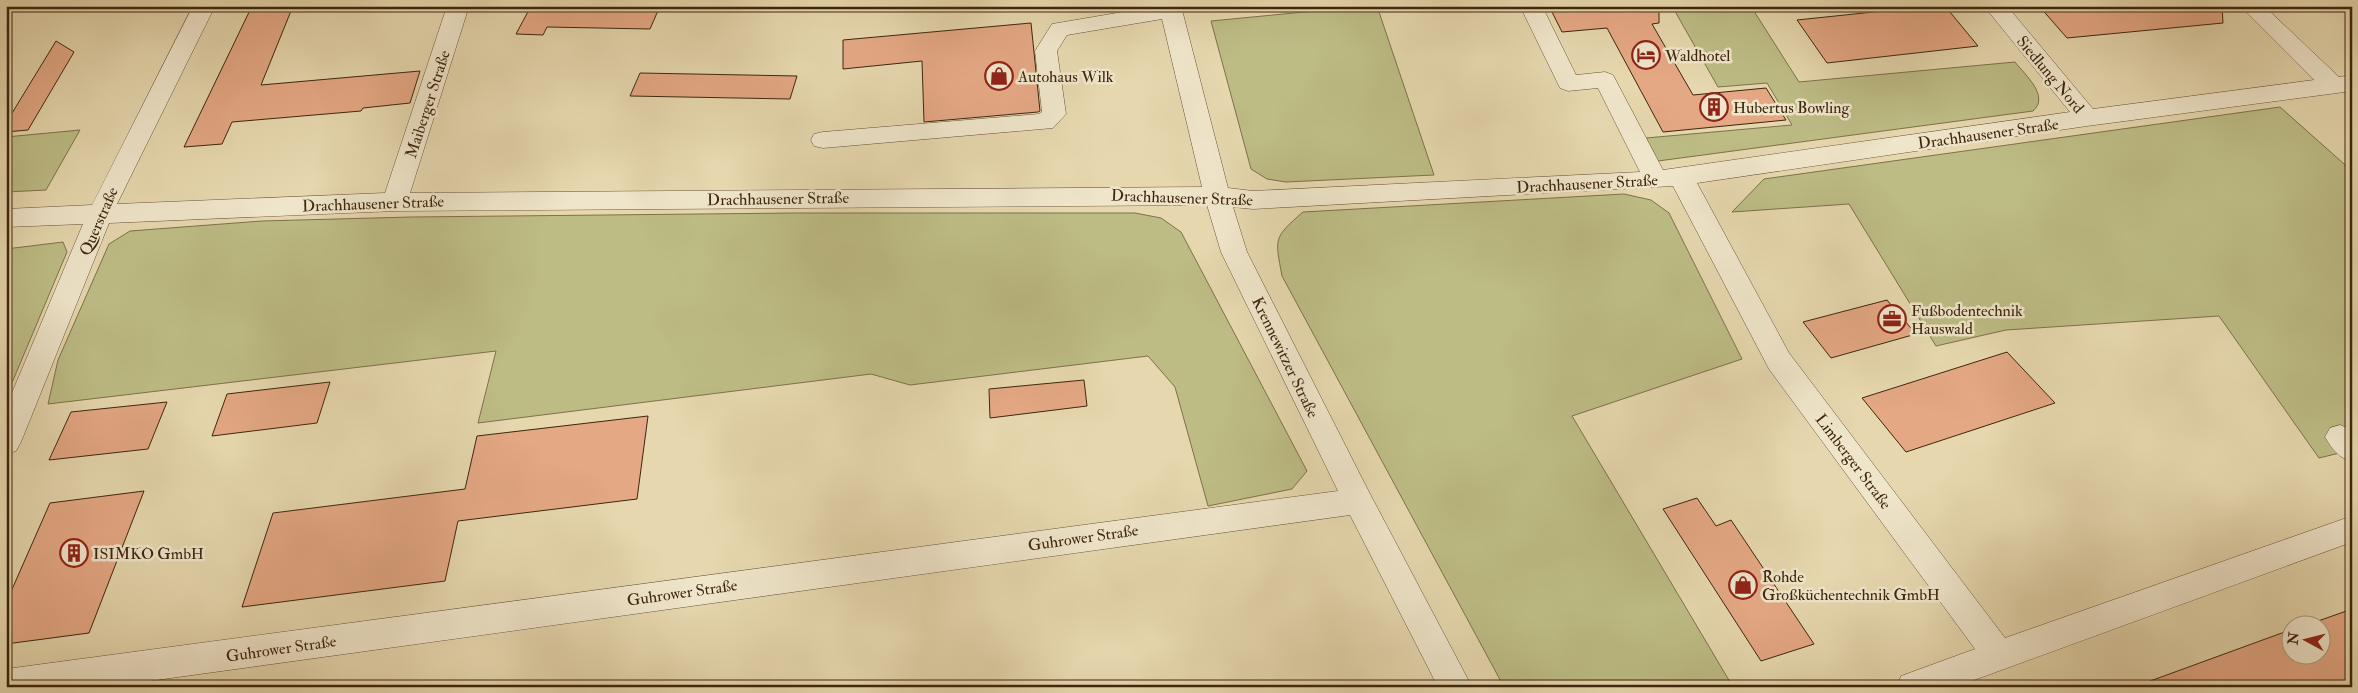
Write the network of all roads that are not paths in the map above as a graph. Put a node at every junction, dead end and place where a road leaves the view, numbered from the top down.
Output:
1 (204, 6) edge
2 (458, 6) edge
3 (1092, 6) edge
4 (1531, 6) edge
5 (1995, 6) edge
6 (2251, 6) edge
7 (1170, 8) edge
8 (2343, 84) edge
9 (2087, 118) junction
10 (823, 140) dead end
11 (1669, 179) junction
12 (1217, 196) junction
13 (395, 202) junction
14 (100, 214) junction
15 (6, 218) edge
16 (6, 442) edge
17 (1358, 501) junction
18 (2352, 529) edge
19 (1999, 655) junction
20 (6, 685) edge
21 (1456, 687) edge
22 (1913, 687) edge

1 - 14 street, Querstraße
2 - 13 street, Maiberger Straße
3 - 7 street
4 - 11 street, Limberger Straße
5 - 9 street, Siedlung Nord
6 - 8 street
7 - 10 street
7 - 12 street, Krennewitzer Straße
8 - 9 street, Drachhausener Straße
9 - 11 street, Drachhausener Straße
11 - 12 street, Drachhausener Straße
11 - 19 street, Limberger Straße
12 - 13 street, Drachhausener Straße
12 - 17 street, Krennewitzer Straße
13 - 14 street, Drachhausener Straße
14 - 15 street, Drachhausener Straße
14 - 16 street, Querstraße
17 - 20 street, Guhrower Straße
17 - 21 street, Krennewitzer Straße
18 - 19 street
19 - 22 street

